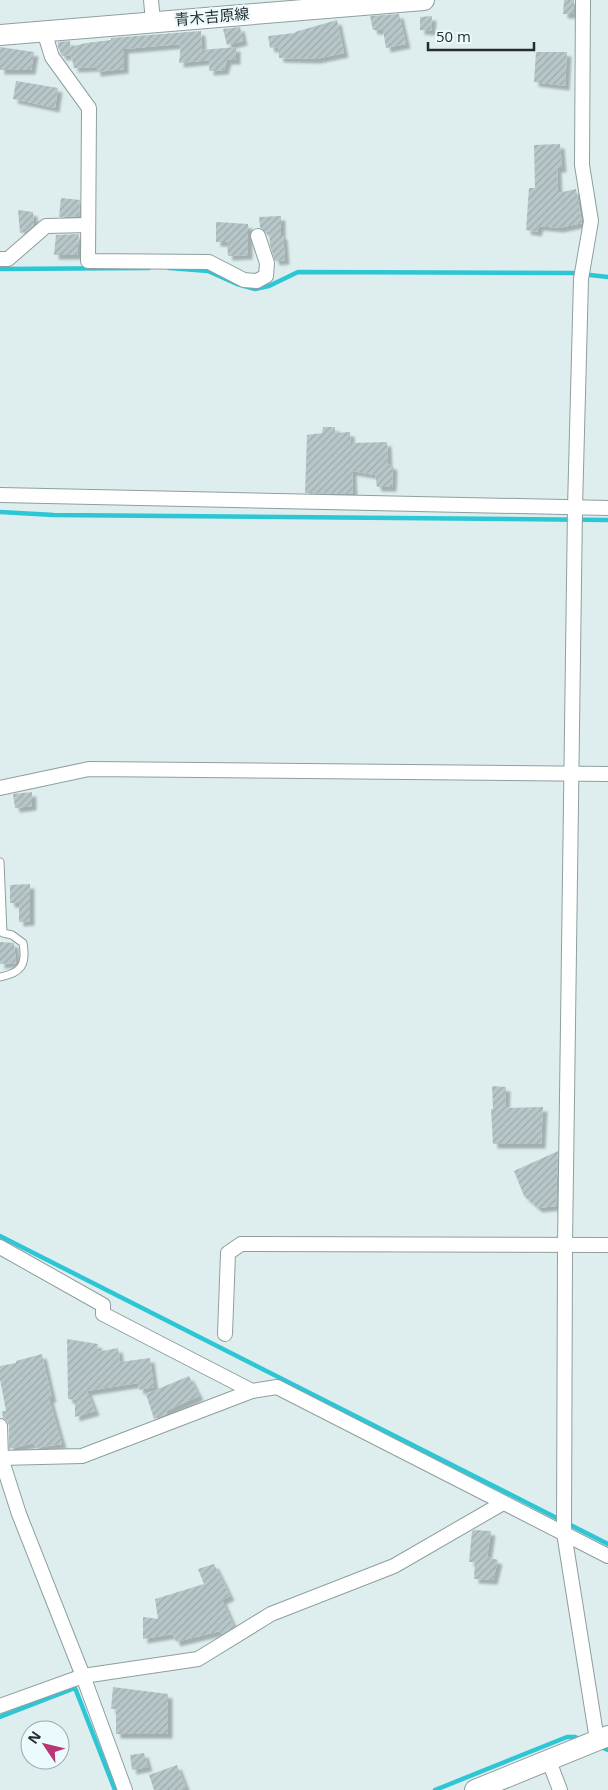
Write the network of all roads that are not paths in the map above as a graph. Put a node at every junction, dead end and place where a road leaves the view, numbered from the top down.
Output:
1 (151, 0) edge
2 (424, 0) edge
3 (583, 0) edge
4 (153, 22) junction
5 (44, 31) junction
6 (0, 35) edge
7 (88, 225) junction
8 (258, 236) dead end
9 (0, 259) edge
10 (0, 495) edge
11 (575, 508) junction
12 (608, 508) edge
13 (572, 774) junction
14 (608, 774) edge
15 (0, 788) edge
16 (0, 862) edge
17 (1, 934) edge
18 (0, 977) edge
19 (565, 1245) junction
20 (608, 1245) edge
21 (0, 1247) edge
22 (224, 1334) dead end
23 (252, 1391) junction
24 (0, 1426) edge
25 (0, 1458) edge
26 (504, 1503) junction
27 (564, 1533) junction
28 (608, 1556) edge
29 (83, 1676) junction
30 (0, 1706) edge
31 (602, 1738) edge
32 (548, 1761) junction
33 (125, 1790) edge
34 (475, 1790) edge
35 (560, 1790) edge

1 - 4 street
2 - 4 main road, 青木吉原線
3 - 11 street
4 - 5 main road, 青木吉原線
5 - 6 main road, 青木吉原線
5 - 7 street
7 - 8 street
7 - 9 street
10 - 11 street
11 - 12 street
11 - 13 street
13 - 14 street
13 - 15 street
13 - 19 street
16 - 17 lane
17 - 18 lane
19 - 20 street
19 - 22 street
19 - 27 street
21 - 23 street
23 - 25 street
23 - 26 street
24 - 25 street
25 - 29 street
26 - 27 street
26 - 29 street
27 - 28 street
27 - 31 street
29 - 30 street
29 - 33 street
31 - 32 main road
32 - 34 main road
32 - 35 street

